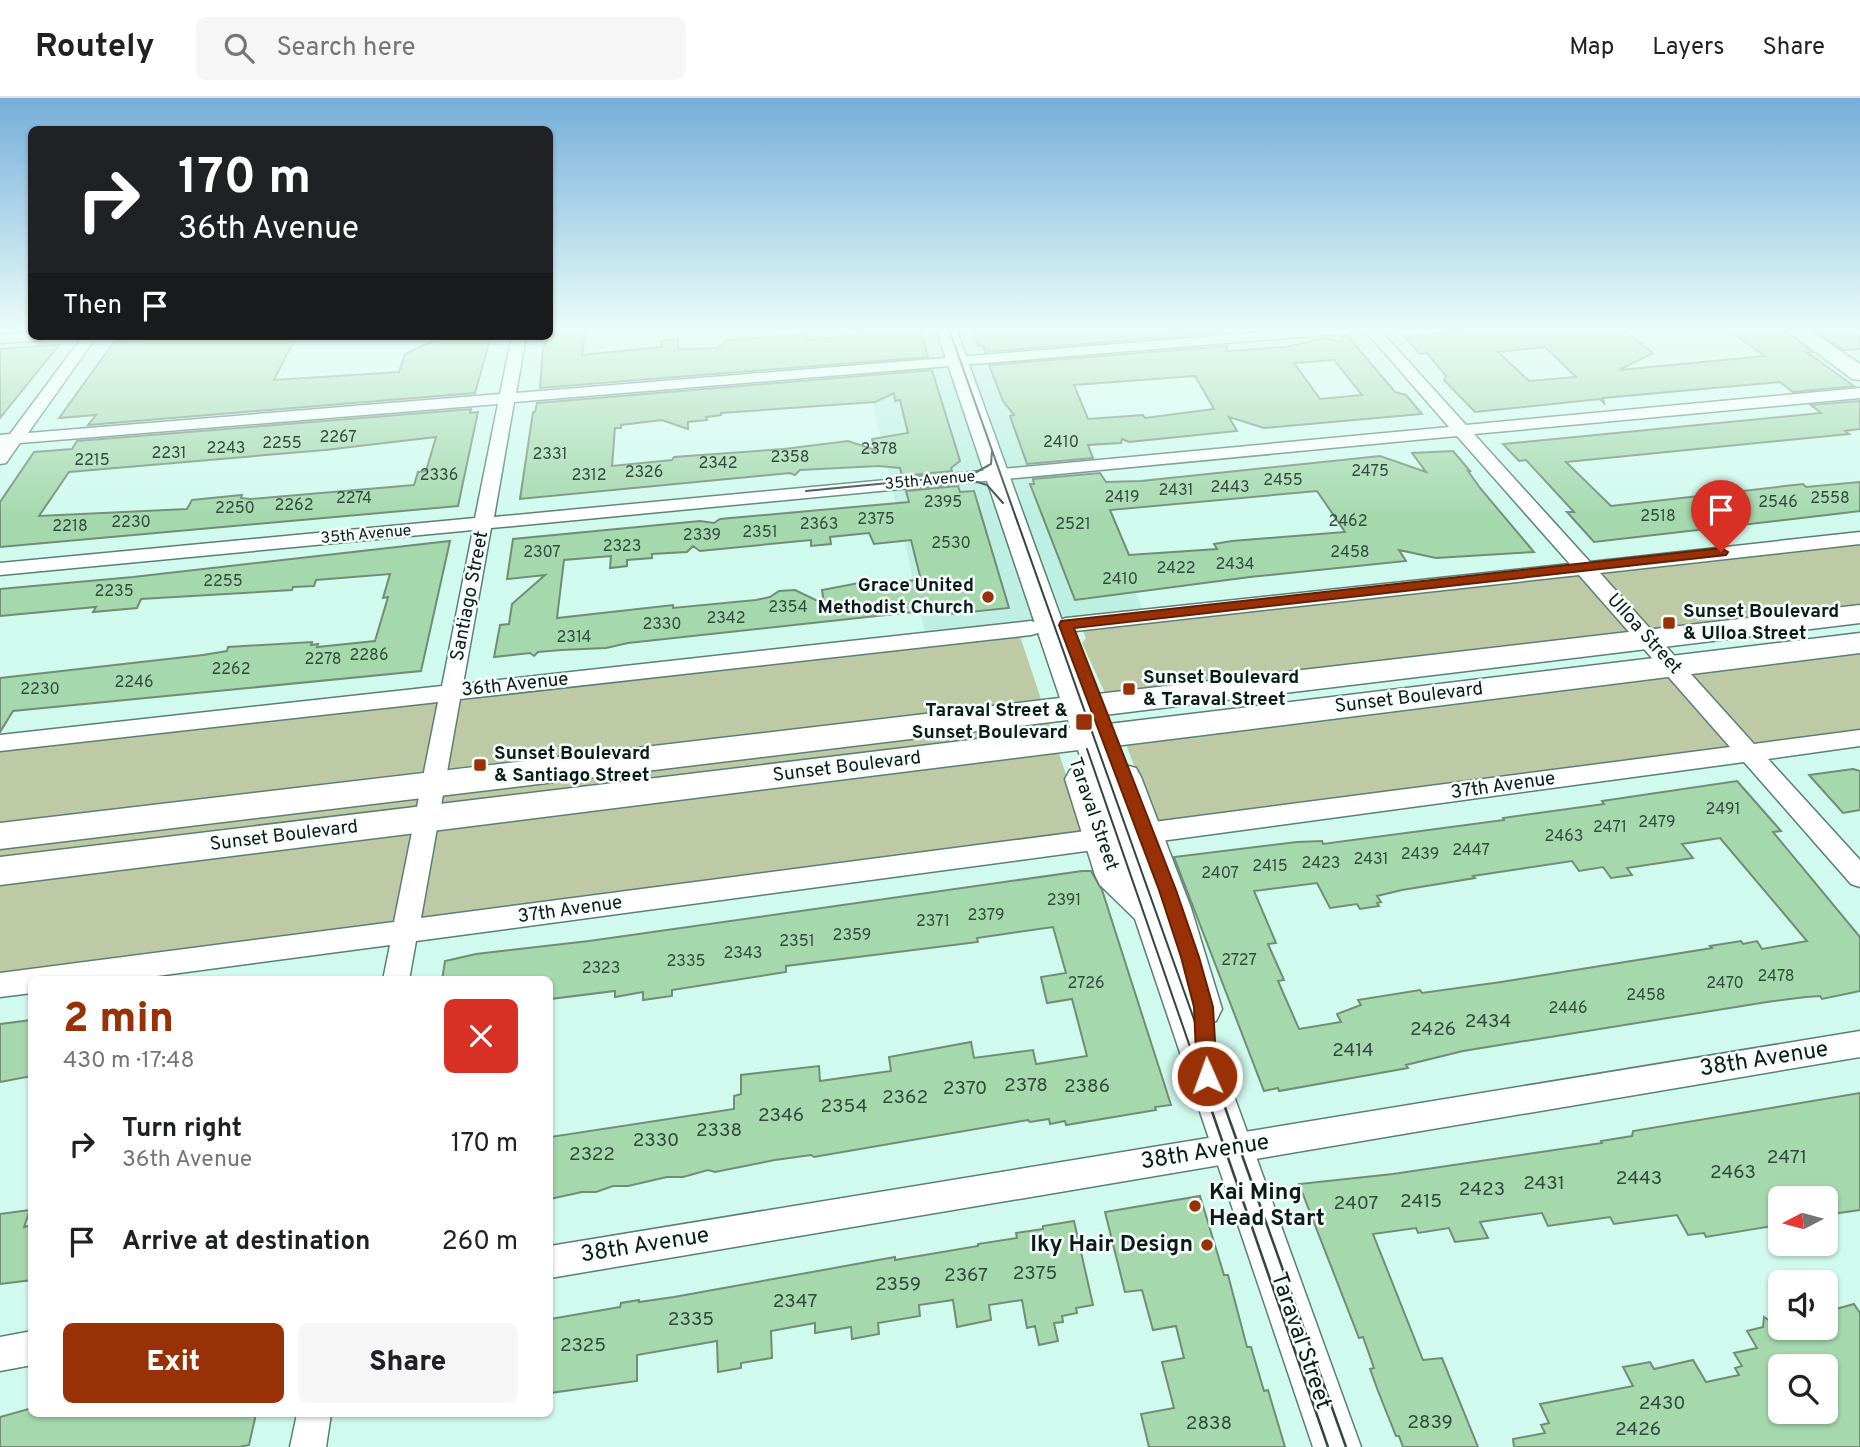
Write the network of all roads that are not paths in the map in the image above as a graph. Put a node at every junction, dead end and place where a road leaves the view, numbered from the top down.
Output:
1 (45, 392) edge
2 (508, 392) edge
3 (581, 392) edge
4 (968, 392) edge
5 (1427, 392) edge
6 (1860, 393) edge
7 (507, 398) junction
8 (1462, 431) junction
9 (7, 440) edge
10 (0, 459) edge
11 (997, 475) junction
12 (484, 523) junction
13 (1860, 538) edge
14 (1022, 544) junction
15 (1584, 567) junction
16 (0, 569) edge
17 (1860, 614) edge
18 (1066, 625) junction
19 (1031, 628) junction
20 (1648, 639) junction
21 (1860, 643) edge
22 (1672, 666) junction
23 (451, 693) junction
24 (1083, 722) junction
25 (1860, 738) edge
26 (0, 743) edge
27 (1750, 753) junction
28 (434, 784) junction
29 (427, 818) junction
30 (1146, 833) junction
31 (0, 836) edge
32 (1101, 839) junction
33 (0, 871) edge
34 (1860, 877) edge
35 (1150, 912) junction
36 (406, 931) junction
37 (69, 976) edge
38 (397, 976) edge
39 (28, 982) edge
40 (0, 985) edge
41 (1860, 1044) edge
42 (1207, 1076) junction
43 (1232, 1148) junction
44 (553, 1261) edge
45 (28, 1349) edge
46 (0, 1354) edge
47 (313, 1417) edge
48 (308, 1447) edge
49 (1337, 1447) edge

1 - 9 street
2 - 7 street, Santiago Street
3 - 7 street
4 - 11 main road, Taraval Street
5 - 8 street, Ulloa Street
6 - 8 street, 35th Avenue
7 - 9 street
7 - 12 street, Santiago Street
8 - 11 street, 35th Avenue
8 - 15 street, Ulloa Street
9 - 10 street
11 - 12 street, 35th Avenue
11 - 14 main road, Taraval Street
12 - 16 street, 35th Avenue
12 - 23 street, Santiago Street
13 - 15 street
14 - 18 main road, Taraval Street
14 - 19 main road, Taraval Street
14 - 24 main road, Taraval Street
15 - 18 street
15 - 20 street, Ulloa Street
17 - 20 main road, Sunset Boulevard
18 - 24 main road, Taraval Street
19 - 23 street, 36th Avenue
19 - 24 main road, Taraval Street
20 - 22 street, Ulloa Street
20 - 24 main road, Sunset Boulevard
21 - 22 main road, Sunset Boulevard
22 - 24 main road, Sunset Boulevard
22 - 27 street, Ulloa Street
23 - 26 street, 36th Avenue
23 - 28 street, Santiago Street
24 - 28 main road, Sunset Boulevard
24 - 29 main road, Sunset Boulevard
24 - 30 main road, Taraval Street
24 - 32 main road, Taraval Street
24 - 35 main road, Taraval Street
25 - 27 street, 37th Avenue
27 - 30 street, 37th Avenue
27 - 34 street, Ulloa Street
28 - 29 street, Santiago Street
28 - 31 main road, Sunset Boulevard
29 - 33 main road, Sunset Boulevard
29 - 36 street, Santiago Street
30 - 42 main road, Taraval Street
32 - 35 main road, Taraval Street
32 - 36 street, 37th Avenue
35 - 42 main road, Taraval Street
36 - 37 street, 37th Avenue
36 - 38 street, Santiago Street
39 - 40 street
41 - 43 street, 38th Avenue
42 - 43 main road, Taraval Street
43 - 44 street, 38th Avenue
43 - 49 main road, Taraval Street
45 - 46 street
47 - 48 street

